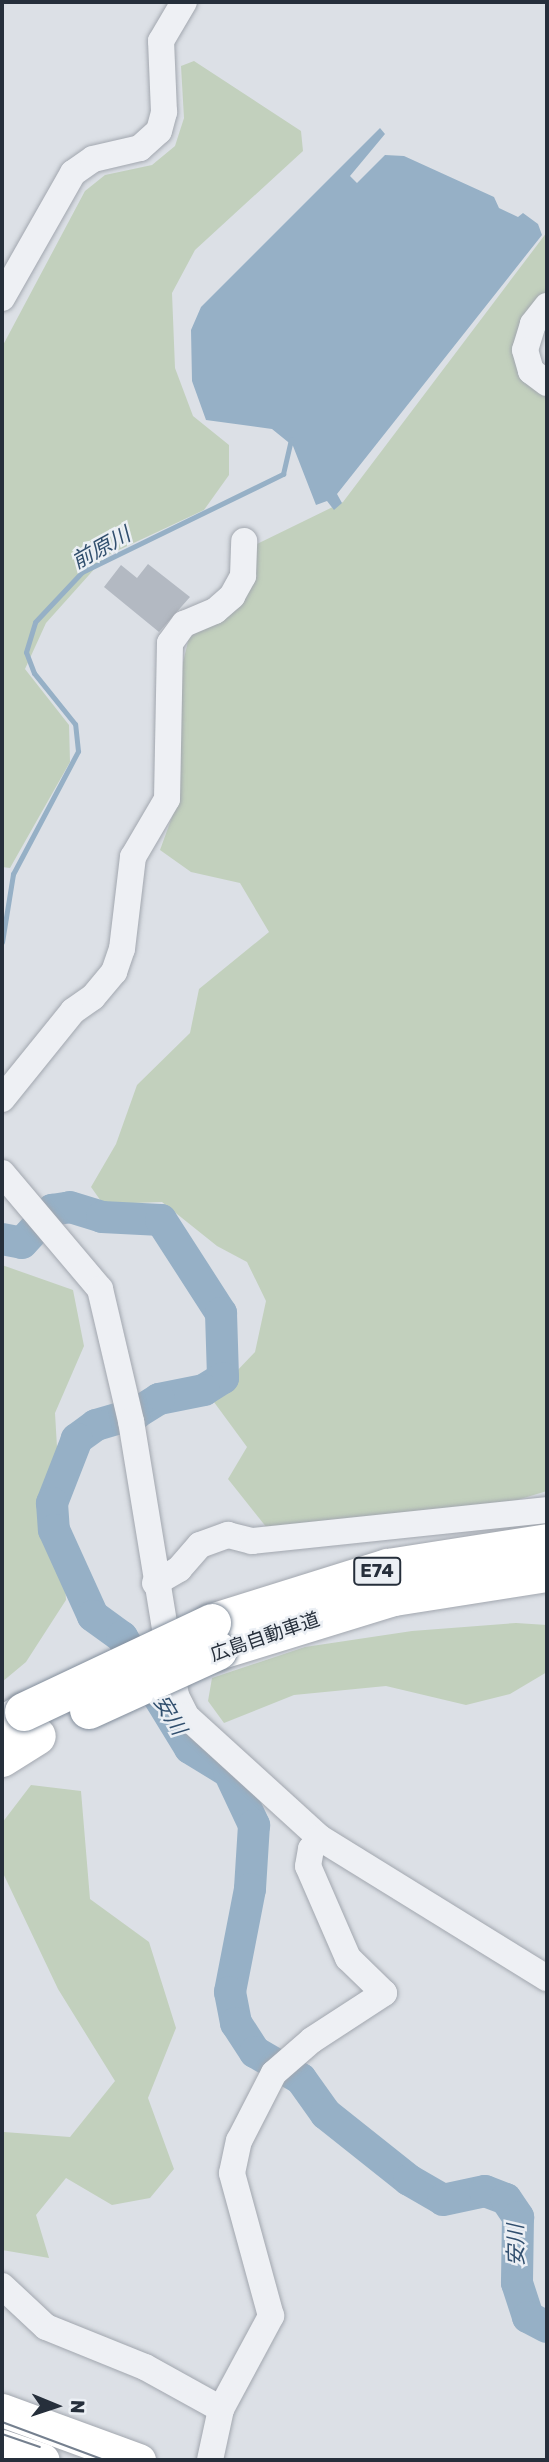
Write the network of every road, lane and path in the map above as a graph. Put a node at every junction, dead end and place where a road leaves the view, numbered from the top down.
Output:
1 (184, 2) edge
2 (2, 298) edge
3 (547, 306) edge
4 (547, 383) edge
5 (244, 541) dead end
6 (2, 1099) edge
7 (2, 1173) edge
8 (547, 1510) edge
9 (547, 1543) edge
10 (547, 1573) edge
11 (155, 1583) junction
12 (215, 1637) junction
13 (21, 1725) edge
14 (2, 1758) edge
15 (320, 1838) junction
16 (547, 1978) edge
17 (2, 2286) edge
18 (221, 2409) junction
19 (2, 2410) edge
20 (2, 2446) edge
21 (43, 2460) edge
22 (139, 2460) edge
23 (210, 2460) edge

1 - 2 street
3 - 4 street
5 - 6 street
7 - 11 street
8 - 11 street
9 - 12 highway, 広島自動車道 / E74
10 - 12 highway, 広島自動車道 / E74
11 - 15 street
12 - 13 highway, 広島自動車道 / E74, bridge
13 - 14 highway, 広島自動車道 / E74
15 - 16 street
15 - 18 street
17 - 18 street
18 - 23 street
19 - 22 main road
20 - 21 main road

